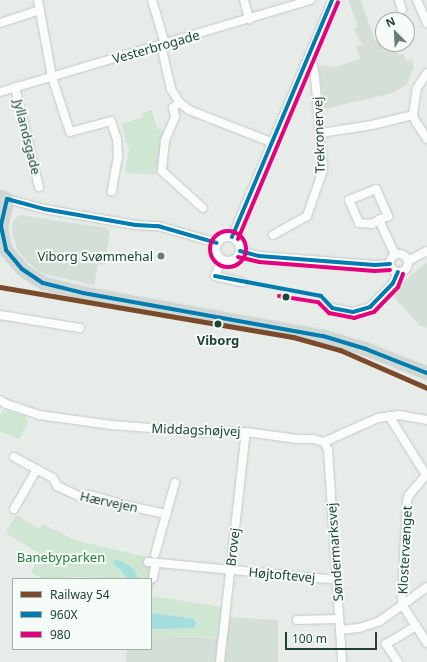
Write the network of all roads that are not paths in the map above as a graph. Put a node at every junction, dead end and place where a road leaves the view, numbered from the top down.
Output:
1 (38, 0) edge
2 (152, 0) edge
3 (244, 0) edge
4 (311, 0) edge
5 (332, 0) edge
6 (399, 0) edge
7 (417, 0) edge
8 (40, 10) junction
9 (402, 10) dead end
10 (249, 19) junction
11 (0, 23) edge
12 (427, 23) edge
13 (163, 45) junction
14 (310, 52) junction
15 (427, 73) edge
16 (52, 77) junction
17 (15, 87) junction
18 (0, 92) edge
19 (180, 102) junction
20 (414, 115) junction
21 (321, 133) junction
22 (427, 139) edge
23 (273, 143) junction
24 (40, 187) dead end
25 (112, 192) dead end
26 (4, 198) edge
27 (203, 208) dead end
28 (379, 220) junction
29 (273, 235) dead end
30 (232, 237) junction
31 (216, 243) junction
32 (427, 250) edge
33 (240, 251) junction
34 (395, 255) junction
35 (222, 260) junction
36 (408, 261) junction
37 (390, 264) junction
38 (398, 272) junction
39 (239, 282) dead end
40 (332, 308) dead end
41 (0, 315) edge
42 (80, 328) dead end
43 (427, 373) edge
44 (0, 400) edge
45 (389, 416) junction
46 (427, 420) edge
47 (246, 432) junction
48 (324, 442) junction
49 (14, 457) dead end
50 (37, 469) junction
51 (426, 475) edge
52 (175, 483) dead end
53 (14, 509) dead end
54 (166, 514) junction
55 (155, 554) dead end
56 (230, 570) junction
57 (153, 578) dead end
58 (337, 580) junction
59 (427, 587) edge
60 (403, 606) junction
61 (297, 620) dead end
62 (339, 620) junction
63 (416, 626) junction
64 (340, 630) junction
65 (427, 643) edge
66 (220, 662) edge
67 (342, 662) edge
68 (398, 662) edge

1 - 8 street
2 - 13 street
3 - 10 street
4 - 10 street, Vesterbrogade
5 - 14 street
6 - 9 street
7 - 12 street
8 - 11 street
8 - 16 street
10 - 13 street, Vesterbrogade
13 - 16 street, Vesterbrogade
13 - 19 street
14 - 21 street, Trekronervej
14 - 23 street
15 - 20 street
16 - 17 street, Vesterbrogade
16 - 25 street
17 - 18 street, Vesterbrogade
17 - 24 street, Jyllandsgade
19 - 23 street
19 - 27 street
20 - 21 street
20 - 22 street
21 - 29 street, Trekronervej
23 - 30 street
26 - 31 street
26 - 43 main road
28 - 28 street
28 - 34 street
30 - 31 street
30 - 33 street
31 - 35 street
32 - 36 street
33 - 35 street
33 - 37 street
34 - 36 street
34 - 37 street
35 - 39 street
36 - 38 street
37 - 38 street
38 - 40 street
41 - 42 street
44 - 47 street, Middagshøjvej
45 - 46 street
45 - 48 street
45 - 51 street, Klostervænget
47 - 48 street, Middagshøjvej
47 - 56 street, Brovej
48 - 58 street, Søndermarksvej
49 - 50 street, Hærvejen
50 - 53 street
50 - 54 street, Hærvejen
51 - 60 street, Klostervænget
52 - 54 street
54 - 55 street
56 - 57 street, Højtoftevej
56 - 58 street, Højtoftevej
56 - 66 street, Brovej
58 - 62 street, Søndermarksvej
59 - 60 street
60 - 63 street
60 - 64 street
61 - 62 street
62 - 64 street, Søndermarksvej
63 - 65 street
63 - 68 street
64 - 67 street, Søndermarksvej

